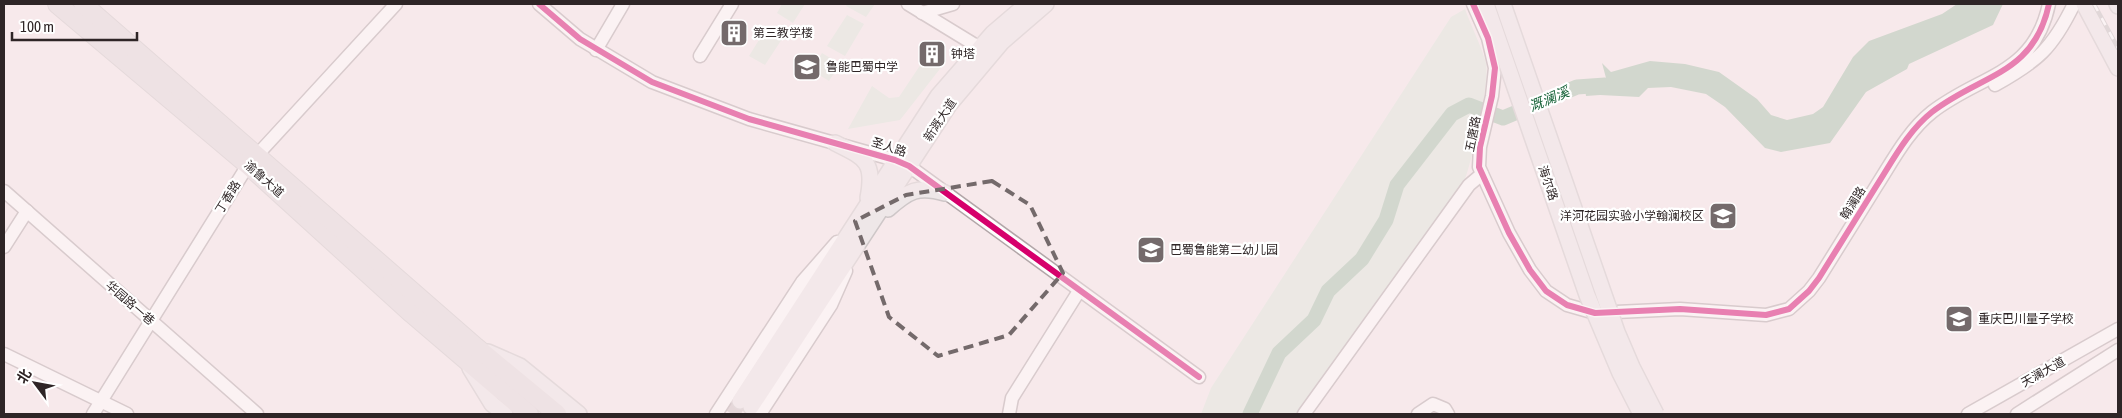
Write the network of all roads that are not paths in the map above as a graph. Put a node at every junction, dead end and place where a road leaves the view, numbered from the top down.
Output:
1 (57, 4) edge
2 (82, 4) edge
3 (396, 4) edge
4 (539, 4) edge
5 (623, 4) edge
6 (732, 4) edge
7 (908, 4) edge
8 (954, 4) edge
9 (1027, 4) edge
10 (1046, 4) edge
11 (1473, 4) edge
12 (1486, 4) edge
13 (1503, 4) edge
14 (2049, 4) edge
15 (2074, 4) edge
16 (2084, 4) edge
17 (922, 13) junction
18 (942, 25) junction
19 (980, 48) junction
20 (596, 50) junction
21 (700, 56) dead end
22 (2118, 68) edge
23 (835, 143) junction
24 (252, 159) junction
25 (895, 160) junction
26 (909, 166) junction
27 (1482, 174) junction
28 (4, 191) edge
29 (945, 193) junction
30 (867, 203) junction
31 (27, 211) junction
32 (854, 223) junction
33 (872, 224) junction
34 (4, 247) edge
35 (1079, 291) junction
36 (1629, 311) junction
37 (151, 320) junction
38 (2118, 330) edge
39 (2118, 350) edge
40 (471, 353) junction
41 (4, 354) edge
42 (1199, 376) dead end
43 (101, 402) junction
44 (751, 408) edge
45 (720, 411) edge
46 (93, 414) edge
47 (127, 414) edge
48 (257, 414) edge
49 (505, 414) edge
50 (529, 414) edge
51 (557, 414) edge
52 (579, 414) edge
53 (1009, 414) edge
54 (1304, 414) edge
55 (1418, 414) edge
56 (1448, 414) edge
57 (1641, 414) edge
58 (1656, 414) edge
59 (1968, 414) edge
60 (2017, 414) edge

1 - 24 highway, 渝鲁大道
2 - 24 highway, 渝鲁大道
3 - 24 street, 丁香路
4 - 20 street, 圣人路
5 - 20 street
6 - 21 street
7 - 17 street
8 - 17 street
8 - 18 street
9 - 19 main road, 新溉大道
10 - 26 main road, 新溉大道
11 - 27 street, 五唐路
12 - 57 main road, 海尔路, bridge
13 - 58 main road, 海尔路, bridge
14 - 36 street, 翰澜路
15 - 36 street, 翰澜路
16 - 22 main road
17 - 18 street
18 - 19 street
19 - 25 main road, 新溉大道
20 - 23 street, 圣人路
23 - 25 street, 圣人路
23 - 30 main road
24 - 37 street, 丁香路
24 - 40 highway, 渝鲁大道
25 - 26 street, 圣人路
25 - 30 main road, 新溉大道
26 - 29 street, 圣人路
26 - 33 main road, 新溉大道
27 - 36 street, 五唐路
27 - 54 street
28 - 31 street, 华园路一巷
29 - 33 main road
29 - 35 street, 圣人路
30 - 32 main road, 新溉大道
31 - 34 street
31 - 37 street, 华园路一巷
32 - 44 main road, 新溉大道
32 - 45 street, 新溉大道
33 - 44 main road, 新溉大道
35 - 42 street, 圣人路
35 - 53 street
37 - 43 street, 丁香路
37 - 48 street, 华园路一巷
38 - 59 street, 天澜大道
39 - 60 street, 天澜大道
40 - 49 main road, 渝鲁大道
40 - 50 highway, 渝鲁大道
40 - 51 highway, 渝鲁大道
40 - 52 main road, 渝鲁大道
41 - 43 street
43 - 46 street, 丁香路
43 - 47 street
55 - 56 street

